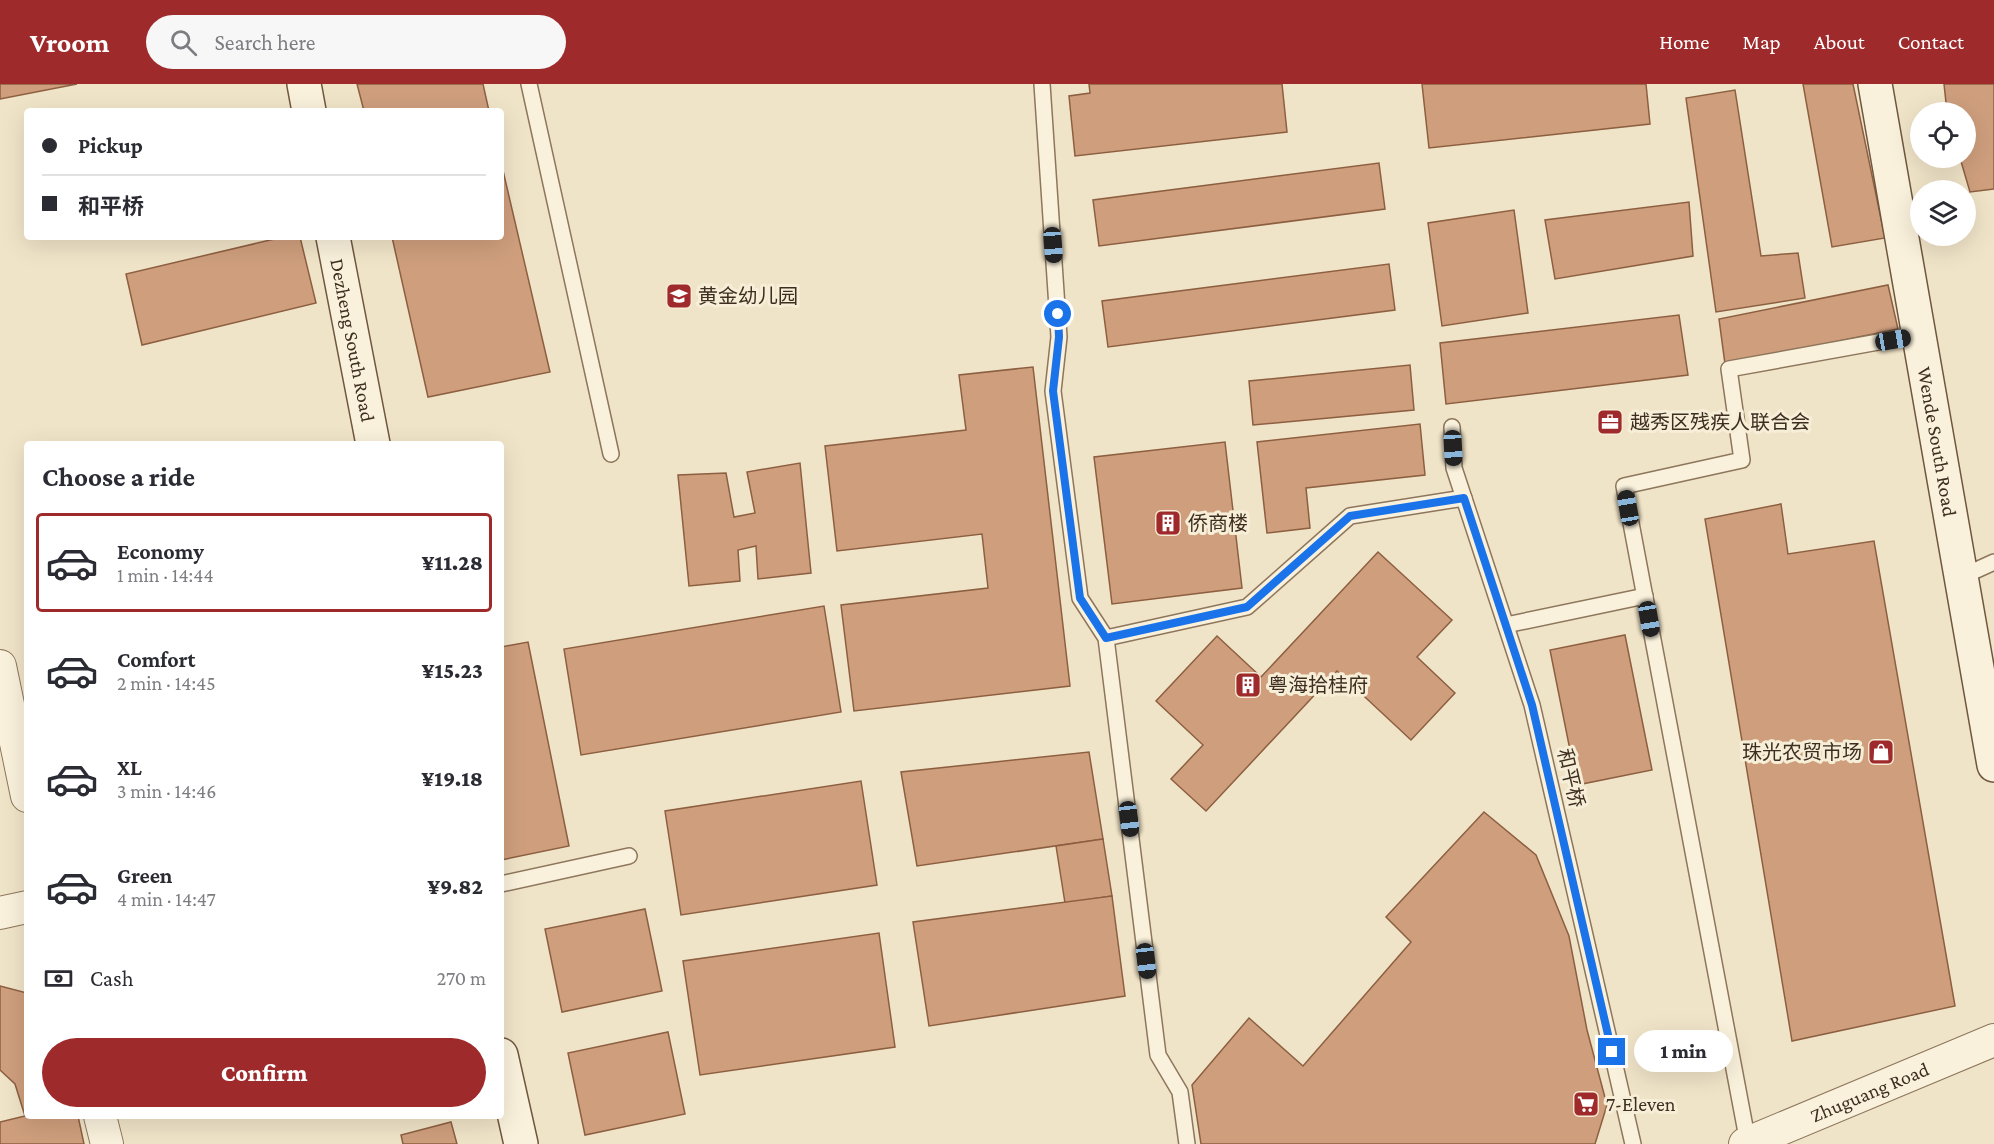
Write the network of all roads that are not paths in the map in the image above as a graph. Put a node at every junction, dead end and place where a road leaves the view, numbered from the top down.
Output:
1 (304, 84) edge
2 (529, 84) edge
3 (1042, 84) edge
4 (1875, 84) edge
5 (308, 108) edge
6 (334, 240) edge
7 (1917, 335) junction
8 (1452, 427) dead end
9 (372, 441) edge
10 (611, 453) dead end
11 (1464, 498) junction
12 (1994, 562) edge
13 (1959, 578) junction
14 (1645, 596) junction
15 (1506, 625) junction
16 (1106, 638) junction
17 (0, 666) edge
18 (1994, 765) edge
19 (24, 782) edge
20 (629, 856) dead end
21 (504, 883) edge
22 (24, 908) edge
23 (0, 913) edge
24 (1994, 1040) edge
25 (504, 1068) edge
26 (101, 1119) edge
27 (1746, 1143) edge
28 (107, 1144) edge
29 (521, 1144) edge
30 (1187, 1144) edge
31 (1633, 1144) edge

1 - 5 main road
2 - 10 lane
3 - 16 lane
4 - 7 main road, Wende South Road
6 - 9 main road, Dezheng South Road
7 - 13 main road, Wende South Road
7 - 14 lane
8 - 11 lane, 和平桥
11 - 15 lane, 和平桥
11 - 16 lane
12 - 13 lane
13 - 18 main road, Wende South Road
14 - 15 lane
14 - 27 lane
15 - 31 lane, 和平桥
16 - 30 lane
17 - 19 street
20 - 21 lane
22 - 23 street
24 - 27 street, Zhuguang Road
25 - 29 main road
26 - 28 street

